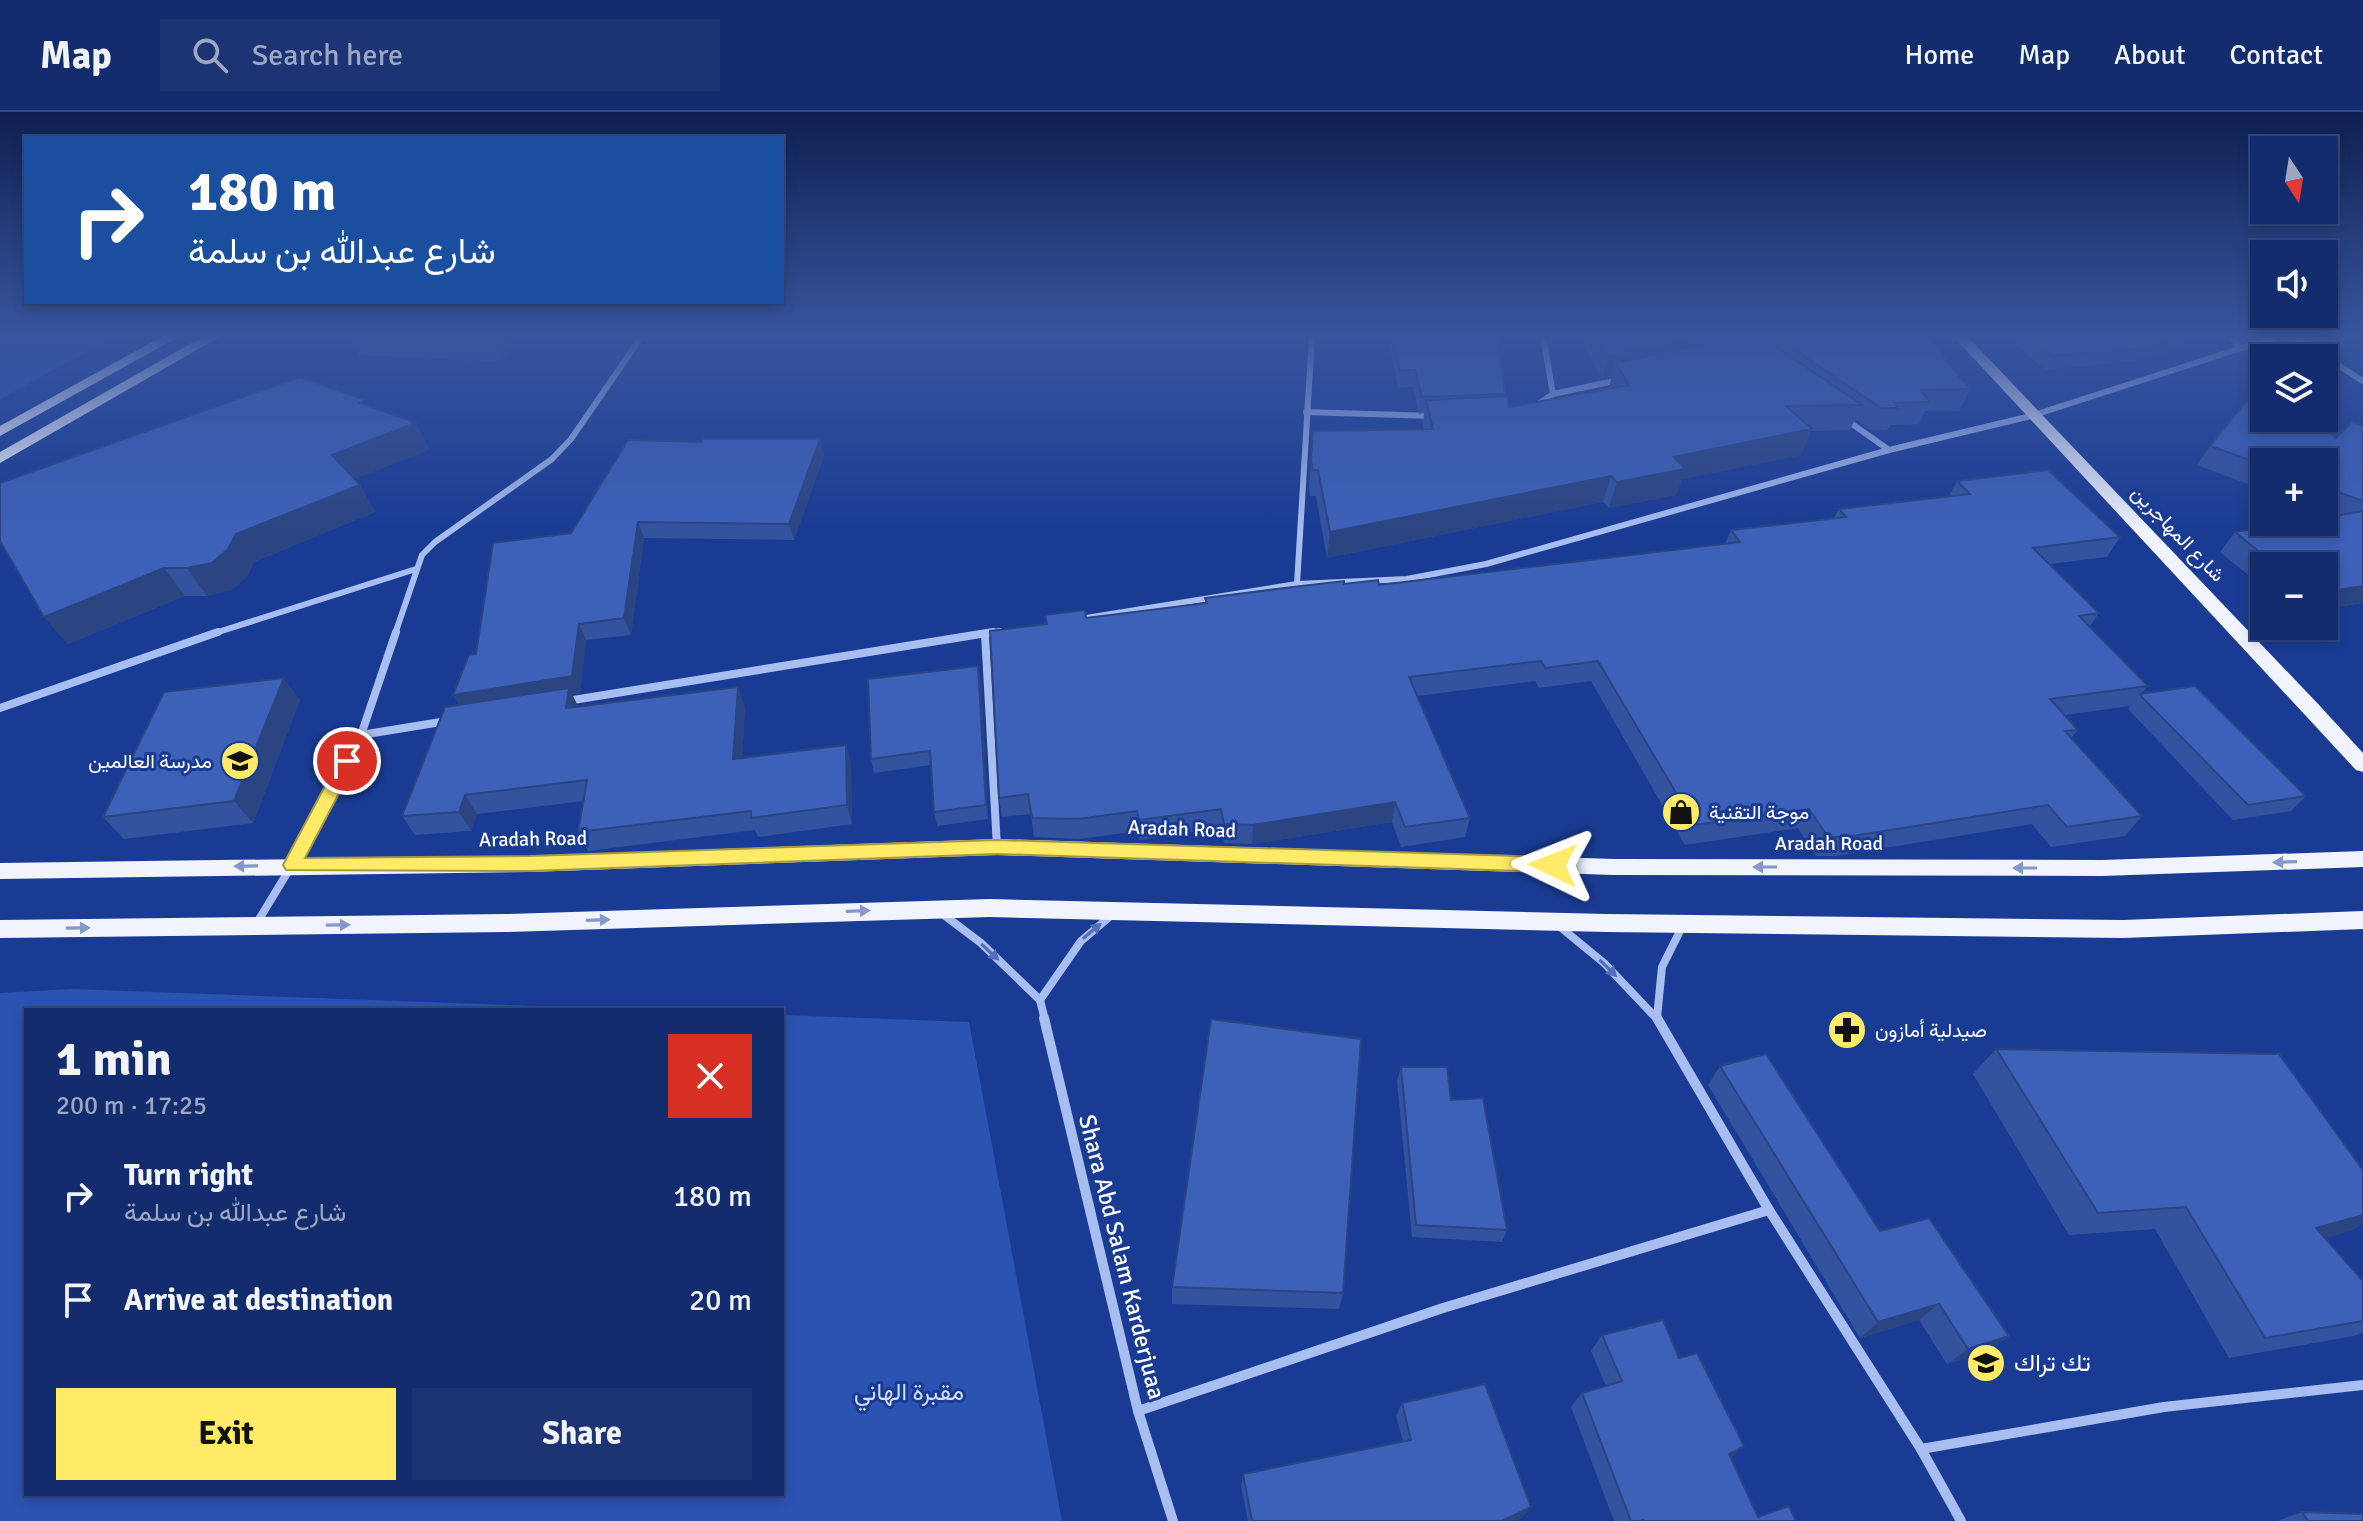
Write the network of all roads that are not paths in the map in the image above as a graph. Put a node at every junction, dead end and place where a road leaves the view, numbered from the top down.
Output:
1 (55, 402) edge
2 (99, 402) edge
3 (597, 402) edge
4 (1307, 402) edge
5 (1542, 402) edge
6 (2018, 402) edge
7 (2075, 402) edge
8 (1534, 408) edge
9 (1306, 412) junction
10 (1443, 416) edge
11 (2031, 416) junction
12 (1843, 417) edge
13 (0, 432) edge
14 (1889, 450) junction
15 (0, 458) edge
16 (416, 569) junction
17 (1297, 584) junction
18 (1063, 621) edge
19 (1016, 629) edge
20 (985, 634) junction
21 (564, 702) edge
22 (0, 708) edge
23 (454, 720) edge
24 (361, 735) junction
25 (2363, 765) edge
26 (997, 847) junction
27 (2363, 859) edge
28 (292, 865) junction
29 (0, 871) edge
30 (936, 909) junction
31 (1116, 911) junction
32 (2363, 920) edge
33 (1554, 922) junction
34 (1684, 924) junction
35 (255, 926) junction
36 (0, 929) edge
37 (1040, 1000) junction
38 (1657, 1018) junction
39 (1769, 1210) junction
40 (2363, 1385) edge
41 (1138, 1411) junction
42 (1921, 1449) junction
43 (1173, 1521) edge
44 (1961, 1521) edge

1 - 13 main road
2 - 15 main road
3 - 16 street
4 - 9 street
5 - 8 street
6 - 11 main road, شارع المهاجرين
7 - 11 street
9 - 10 street
9 - 17 street
11 - 14 street
11 - 25 main road, شارع المهاجرين
12 - 14 street
14 - 17 street
16 - 22 street
16 - 24 street
17 - 18 street
19 - 20 street
20 - 21 street
20 - 26 street
23 - 24 street
24 - 28 street
27 -> 26 main road, Aradah Road
26 - 28 main road, Aradah Road
28 -> 29 main road, Aradah Road
28 - 35 street
30 - 31 main road
35 -> 30 main road
30 -> 37 street
31 - 33 main road
37 -> 31 street
32 - 34 main road
33 - 34 main road
33 -> 38 street
34 - 38 street
36 -> 35 main road
37 - 41 street, Shara Abd Salam Karderjuaa
38 - 39 street
39 - 41 street
39 - 42 street
40 - 42 street
41 - 43 street, Shara Abd Salam Karderjuaa
42 - 44 street

